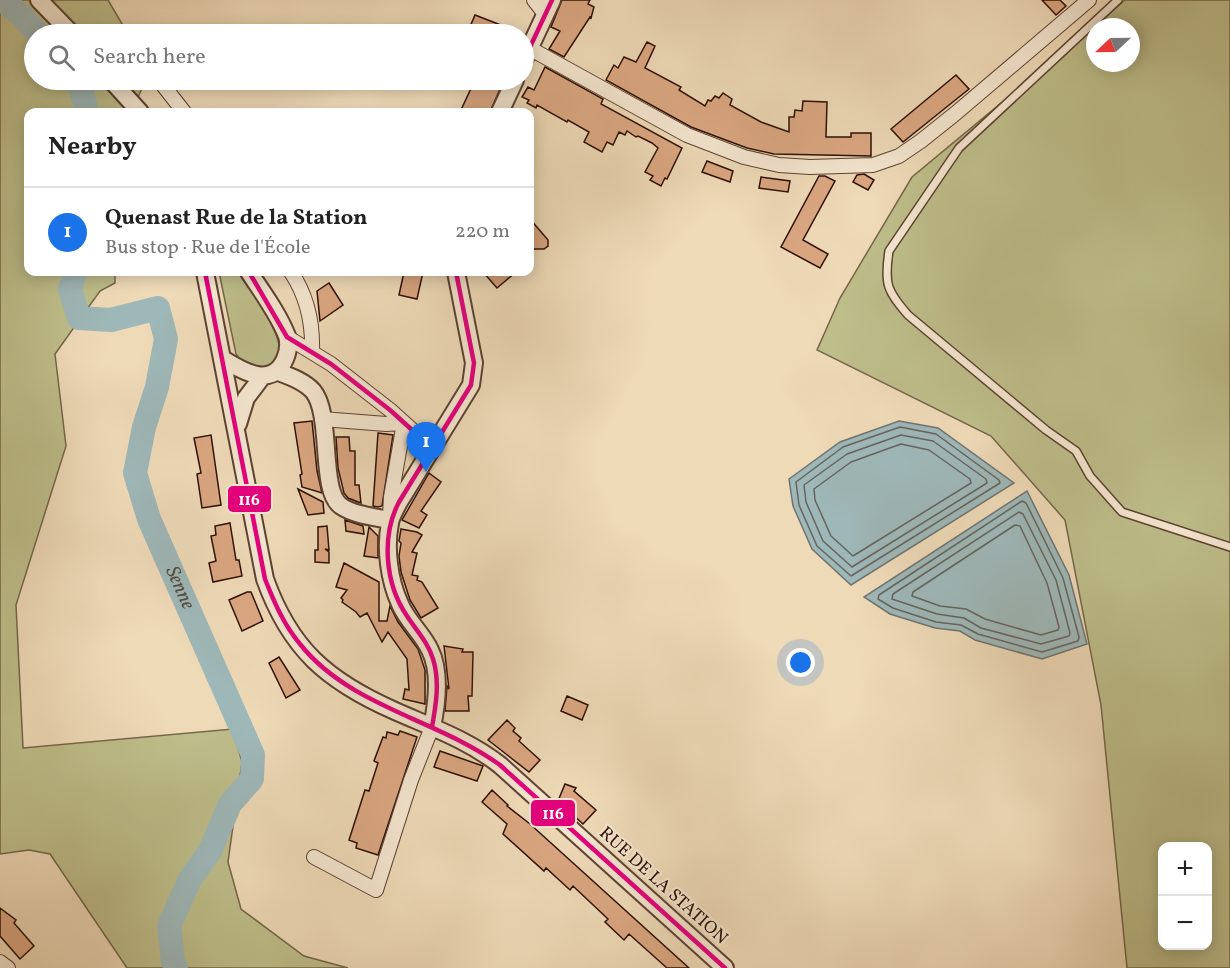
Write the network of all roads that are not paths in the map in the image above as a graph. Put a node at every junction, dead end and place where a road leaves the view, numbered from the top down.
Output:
1 (39, 0) edge
2 (534, 0) edge
3 (1089, 0) edge
4 (1118, 0) edge
5 (548, 7) edge
6 (62, 24) edge
7 (534, 37) edge
8 (534, 58) edge
9 (118, 90) edge
10 (120, 90) edge
11 (167, 90) edge
12 (510, 90) edge
13 (131, 108) edge
14 (136, 108) edge
15 (181, 108) edge
16 (502, 108) edge
17 (206, 276) edge
18 (251, 276) edge
19 (293, 276) edge
20 (457, 276) edge
21 (287, 337) junction
22 (312, 351) junction
23 (223, 359) junction
24 (269, 374) junction
25 (322, 419) junction
26 (404, 423) junction
27 (237, 431) junction
28 (433, 449) junction
29 (390, 520) junction
30 (1230, 547) edge
31 (432, 727) junction
32 (314, 858) dead end
33 (0, 962) edge
34 (8, 968) edge
35 (725, 968) edge

1 - 6 street
2 - 5 street
3 - 8 street
4 - 30 lane
5 - 7 street
9 - 13 street
10 - 14 street
11 - 15 street
12 - 16 street
17 - 23 street, RUE DE LA STATION
18 - 21 street
19 - 22 street
20 - 28 street
21 - 22 street
21 - 24 street
22 - 26 street
23 - 24 street
23 - 27 street, RUE DE LA STATION
24 - 25 street
24 - 27 street
25 - 26 street
25 - 29 street
26 - 28 street
26 - 29 street
27 - 31 street, RUE DE LA STATION
28 - 29 street
29 - 31 street
31 - 32 street
31 - 35 street, RUE DE LA STATION
33 - 34 street

